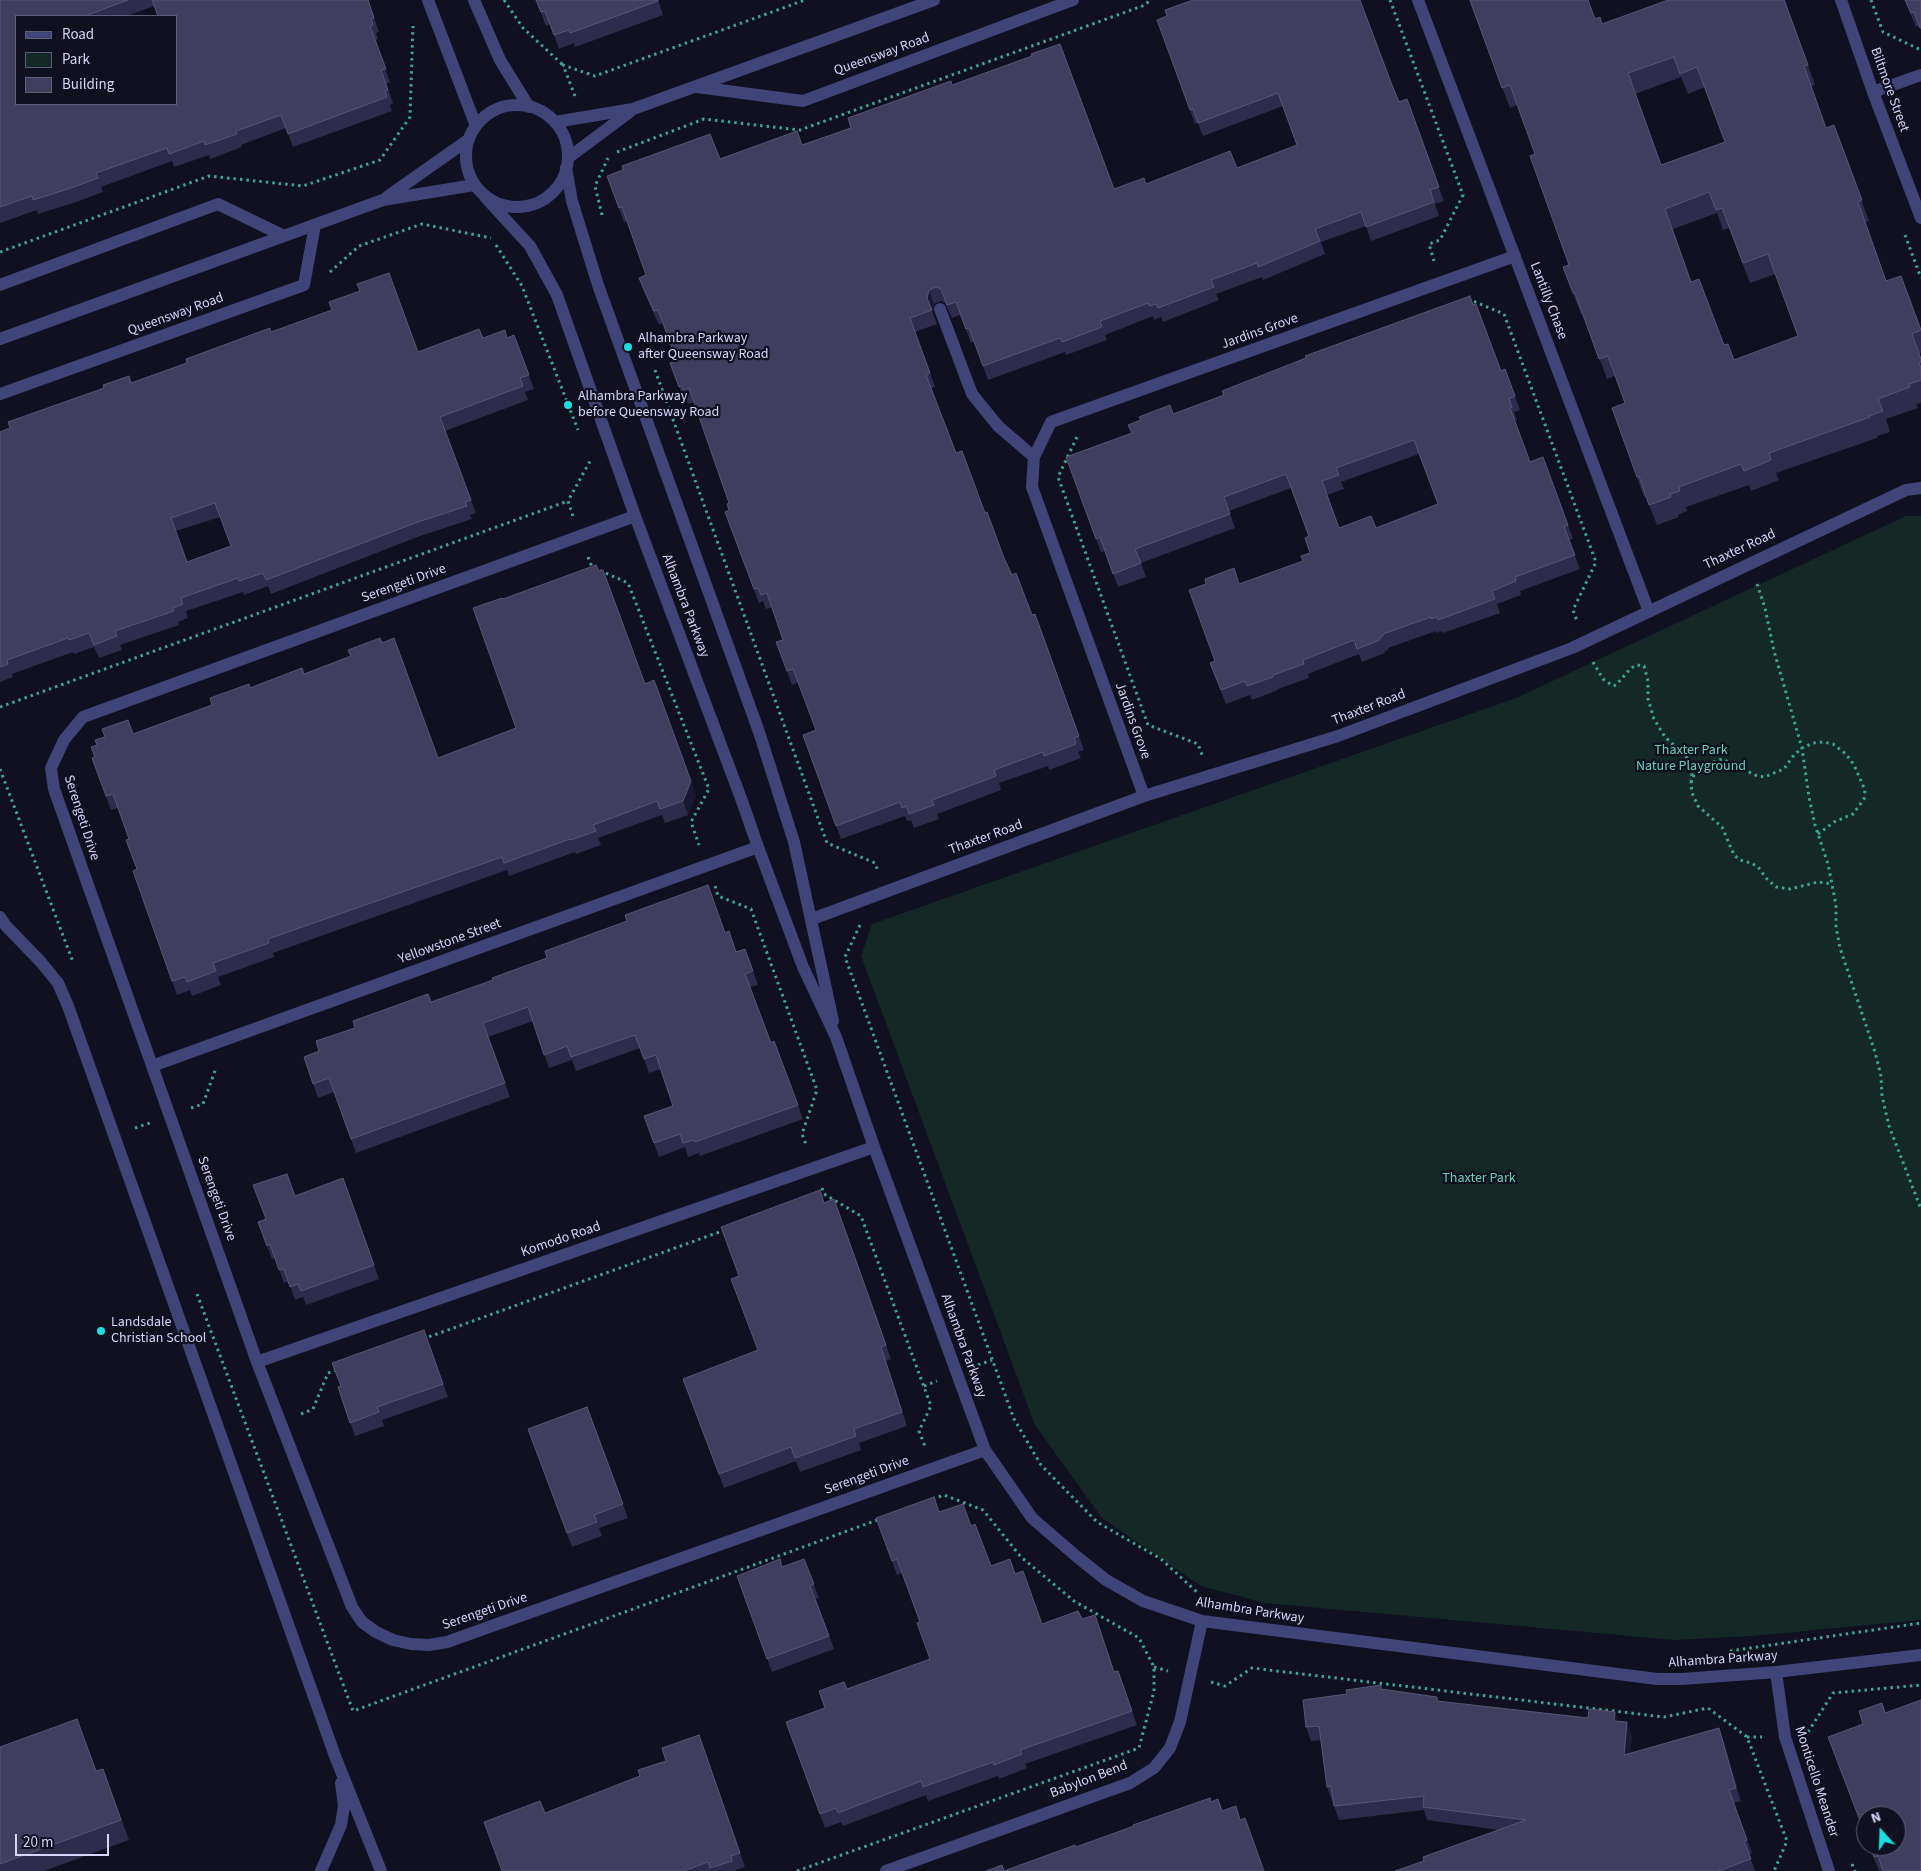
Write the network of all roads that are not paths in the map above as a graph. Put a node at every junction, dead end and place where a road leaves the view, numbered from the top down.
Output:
1 (428, 0) edge
2 (474, 0) edge
3 (934, 0) edge
4 (1073, 0) edge
5 (1418, 0) edge
6 (1841, 0) edge
7 (1921, 75) edge
8 (695, 87) junction
9 (1873, 92) junction
10 (529, 107) junction
11 (633, 110) junction
12 (555, 122) junction
13 (476, 126) junction
14 (468, 140) junction
15 (567, 163) junction
16 (474, 185) junction
17 (486, 197) junction
18 (383, 200) junction
19 (1921, 218) edge
20 (315, 225) junction
21 (284, 236) junction
22 (1515, 256) junction
23 (0, 285) edge
24 (940, 309) dead end
25 (0, 339) edge
26 (0, 394) edge
27 (1034, 457) junction
28 (1921, 488) edge
29 (635, 516) junction
30 (1649, 612) junction
31 (1144, 796) junction
32 (758, 847) junction
33 (0, 917) edge
34 (812, 919) junction
35 (836, 1037) junction
36 (152, 1066) junction
37 (874, 1147) junction
38 (257, 1362) junction
39 (985, 1450) junction
40 (1202, 1621) junction
41 (1921, 1654) edge
42 (1776, 1672) junction
43 (335, 1756) junction
44 (321, 1871) edge
45 (381, 1871) edge
46 (886, 1871) edge
47 (1829, 1871) edge

1 - 13 street
2 - 10 street
3 - 8 street, Queensway Road
4 - 8 street, Queensway Road
5 - 22 street, Lantilly Chase
6 - 9 street, Biltmore Street
7 - 9 street
8 - 11 street, Queensway Road
9 - 19 street, Biltmore Street
10 - 12 street
10 - 13 street
11 - 12 street, Queensway Road
11 - 15 street, Queensway Road
12 - 15 street
13 - 14 street
14 - 16 street
14 - 18 street
15 - 17 street
15 - 34 street, Alhambra Parkway
16 - 17 street
16 - 18 street
17 - 29 street, Alhambra Parkway
18 - 20 street
20 - 21 street
20 - 26 street, Queensway Road
21 - 23 street
21 - 25 street
22 - 27 street, Jardins Grove
22 - 30 street, Lantilly Chase
24 - 27 street
27 - 31 street, Jardins Grove
28 - 30 street, Thaxter Road
29 - 32 street, Alhambra Parkway
29 - 36 street, Serengeti Drive
30 - 31 street, Thaxter Road
31 - 34 street, Thaxter Road
32 - 35 street, Alhambra Parkway
32 - 36 street, Yellowstone Street
33 - 43 street
34 - 35 street, Alhambra Parkway
35 - 37 street, Alhambra Parkway
36 - 38 street, Serengeti Drive
37 - 38 street, Komodo Road
37 - 39 street, Alhambra Parkway
38 - 39 street, Serengeti Drive
39 - 40 street, Alhambra Parkway
40 - 42 street, Alhambra Parkway
40 - 46 street, Babylon Bend
41 - 42 street, Alhambra Parkway
42 - 47 street, Monticello Meander
43 - 44 street
43 - 45 street

